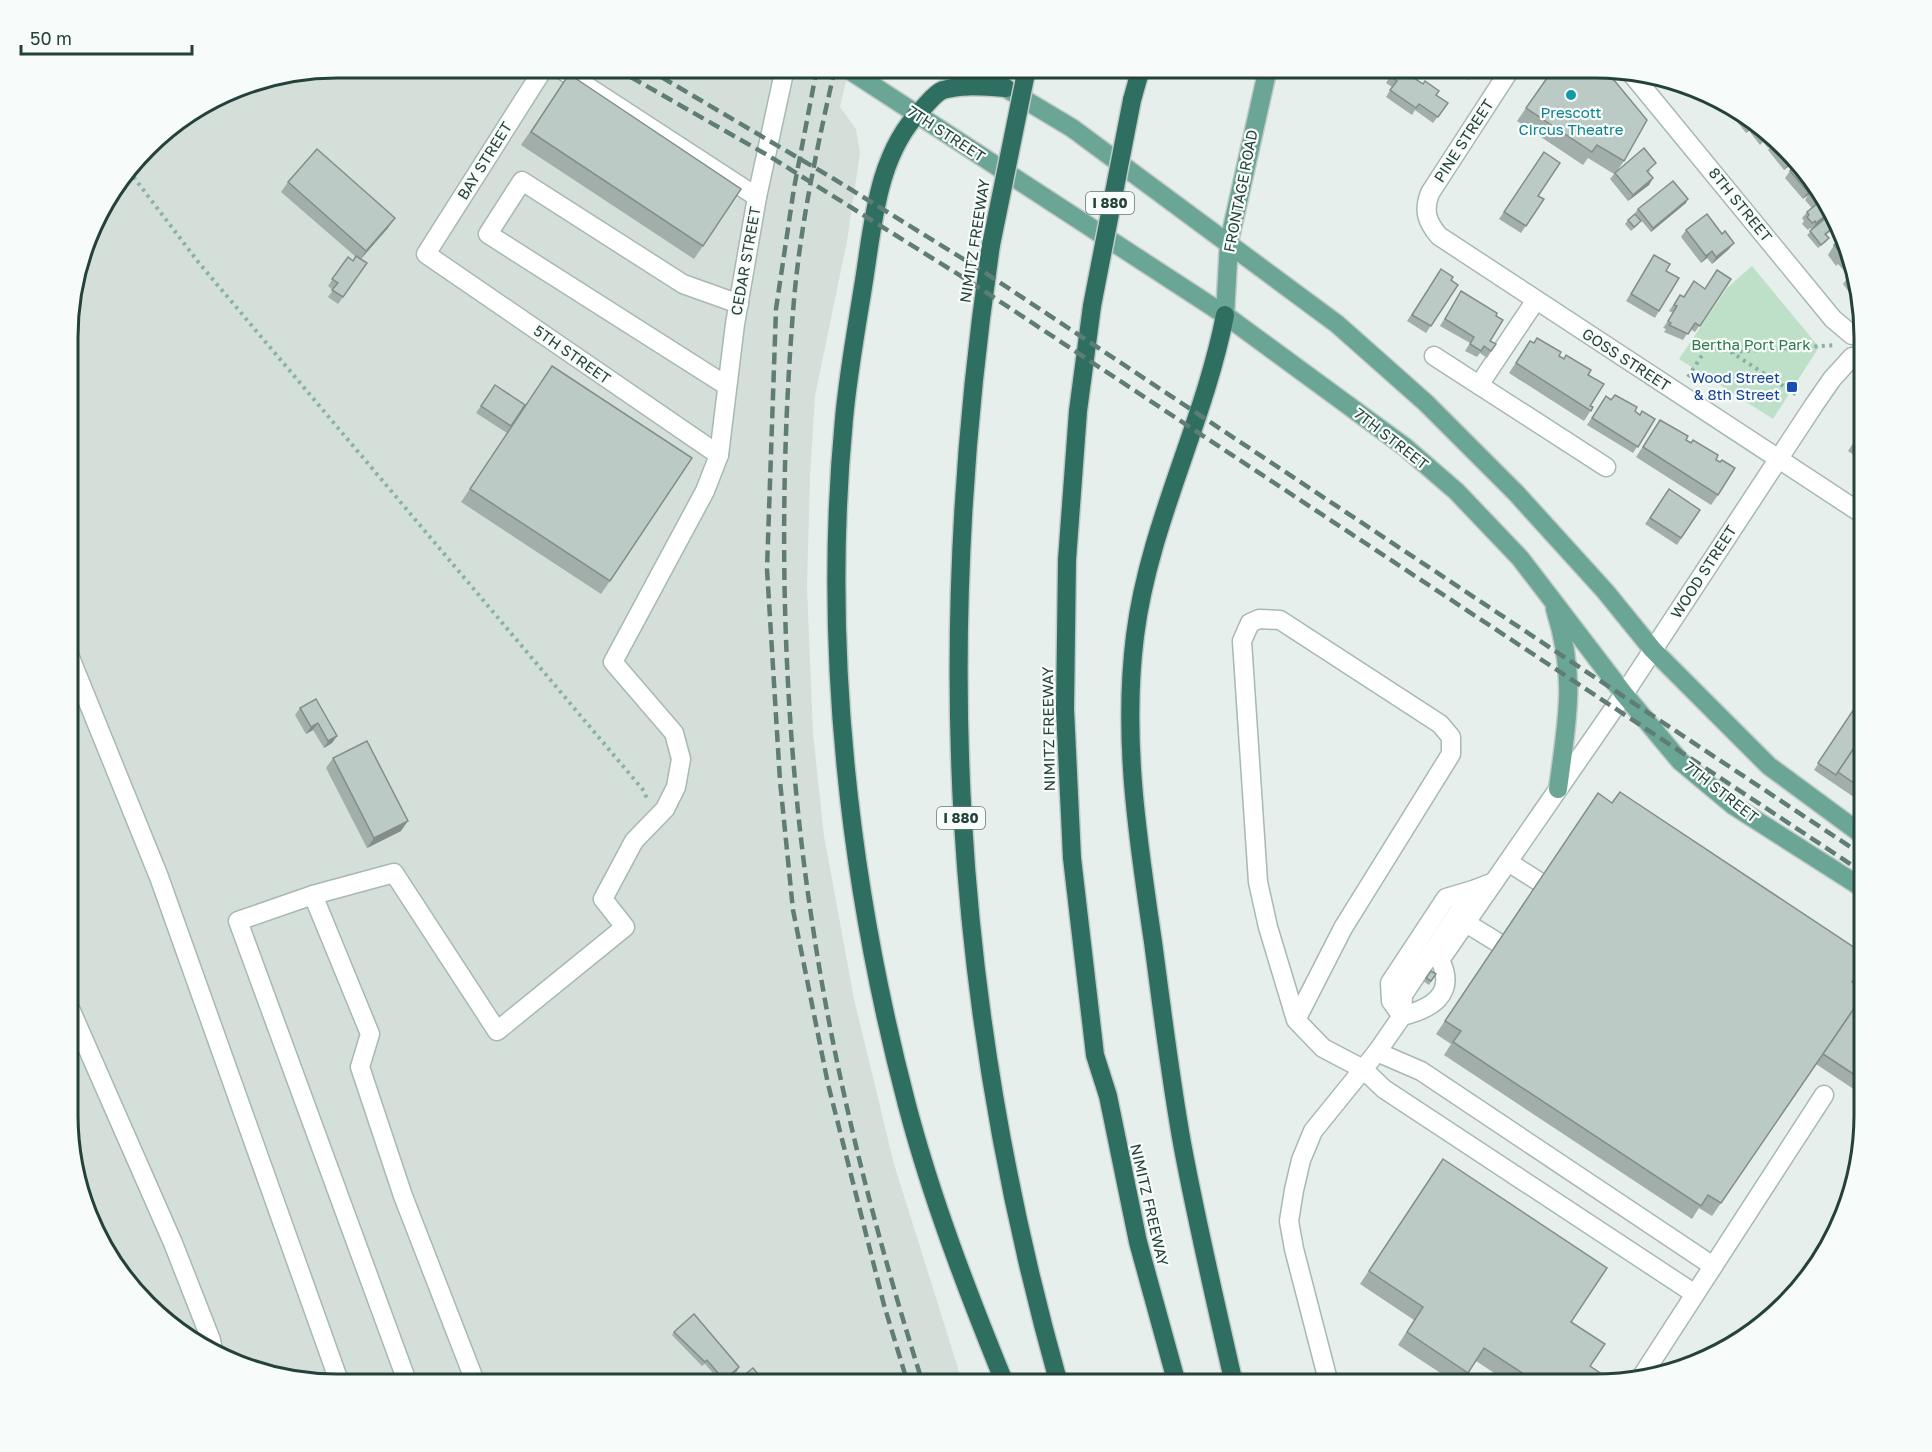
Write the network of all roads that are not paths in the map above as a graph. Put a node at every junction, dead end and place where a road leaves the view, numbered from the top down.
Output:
1 (538, 78) edge
2 (574, 78) edge
3 (782, 78) edge
4 (861, 78) edge
5 (989, 78) edge
6 (1025, 78) edge
7 (1138, 78) edge
8 (1266, 78) edge
9 (1505, 78) edge
10 (1639, 82) edge
11 (1006, 88) junction
12 (915, 115) junction
13 (757, 197) junction
14 (1426, 216) joint
15 (1228, 242) junction
16 (426, 254) joint
17 (1536, 300) junction
18 (739, 304) junction
19 (1225, 315) junction
20 (1854, 344) edge
21 (1854, 349) edge
22 (1434, 356) dead end
23 (1479, 384) junction
24 (728, 386) junction
25 (718, 455) junction
26 (1778, 458) junction
27 (1606, 467) dead end
28 (1854, 508) edge
29 (1550, 596) junction
30 (1653, 650) junction
31 (78, 677) edge
32 (1624, 694) junction
33 (1558, 789) junction
34 (1854, 829) edge
35 (1508, 862) junction
36 (1538, 881) edge
37 (1494, 882) junction
38 (1854, 884) edge
39 (313, 895) junction
40 (1466, 923) junction
41 (1497, 942) edge
42 (1402, 1016) junction
43 (1296, 1020) junction
44 (78, 1027) edge
45 (1377, 1052) junction
46 (1363, 1069) junction
47 (1824, 1095) dead end
48 (1713, 1266) junction
49 (1695, 1294) junction
50 (211, 1341) edge
51 (1647, 1369) edge
52 (336, 1374) edge
53 (404, 1374) edge
54 (473, 1374) edge
55 (1001, 1374) edge
56 (1056, 1374) edge
57 (1174, 1374) edge
58 (1232, 1374) edge
59 (1326, 1374) edge

1 - 16 street, BAY STREET
2 - 13 street
3 - 13 street, CEDAR STREET
4 - 12 main road, 7TH STREET
5 - 11 main road
6 - 56 highway, NIMITZ FREEWAY / I 880, bridge
7 - 57 highway, NIMITZ FREEWAY / I 880, bridge
8 - 15 main road, FRONTAGE ROAD
9 - 14 street, PINE STREET
10 - 20 street, 8TH STREET
11 - 12 highway
11 - 15 main road
12 - 19 main road, 7TH STREET
12 - 55 highway
13 - 18 street, CEDAR STREET
14 - 17 street, GOSS STREET
15 - 19 main road, FRONTAGE ROAD
15 - 30 main road
16 - 25 street, 5TH STREET
17 - 23 street
17 - 26 street, GOSS STREET
18 - 24 street, CEDAR STREET
18 - 24 street
19 - 29 main road, 7TH STREET
19 - 58 highway
21 - 26 street, WOOD STREET
22 - 23 street
23 - 27 street
24 - 25 street, CEDAR STREET
25 - 39 street, CEDAR STREET
26 - 28 street, GOSS STREET
26 - 30 street, WOOD STREET
29 - 32 main road, 7TH STREET
29 - 33 main road
30 - 32 street, WOOD STREET
30 - 34 main road
31 - 52 street
32 - 33 street, WOOD STREET
32 - 38 main road, 7TH STREET
33 - 35 street, WOOD STREET
35 - 36 street
35 - 37 street, WOOD STREET
37 - 40 street, WOOD STREET
37 - 42 street
39 - 53 street
39 - 54 street
40 - 41 street
40 - 42 street, WOOD STREET
42 - 45 street
43 - 43 street
43 - 46 street
44 - 50 street
45 - 46 street
45 - 48 street
46 - 49 street
46 - 59 street
47 - 48 street
48 - 49 street
49 - 51 street

